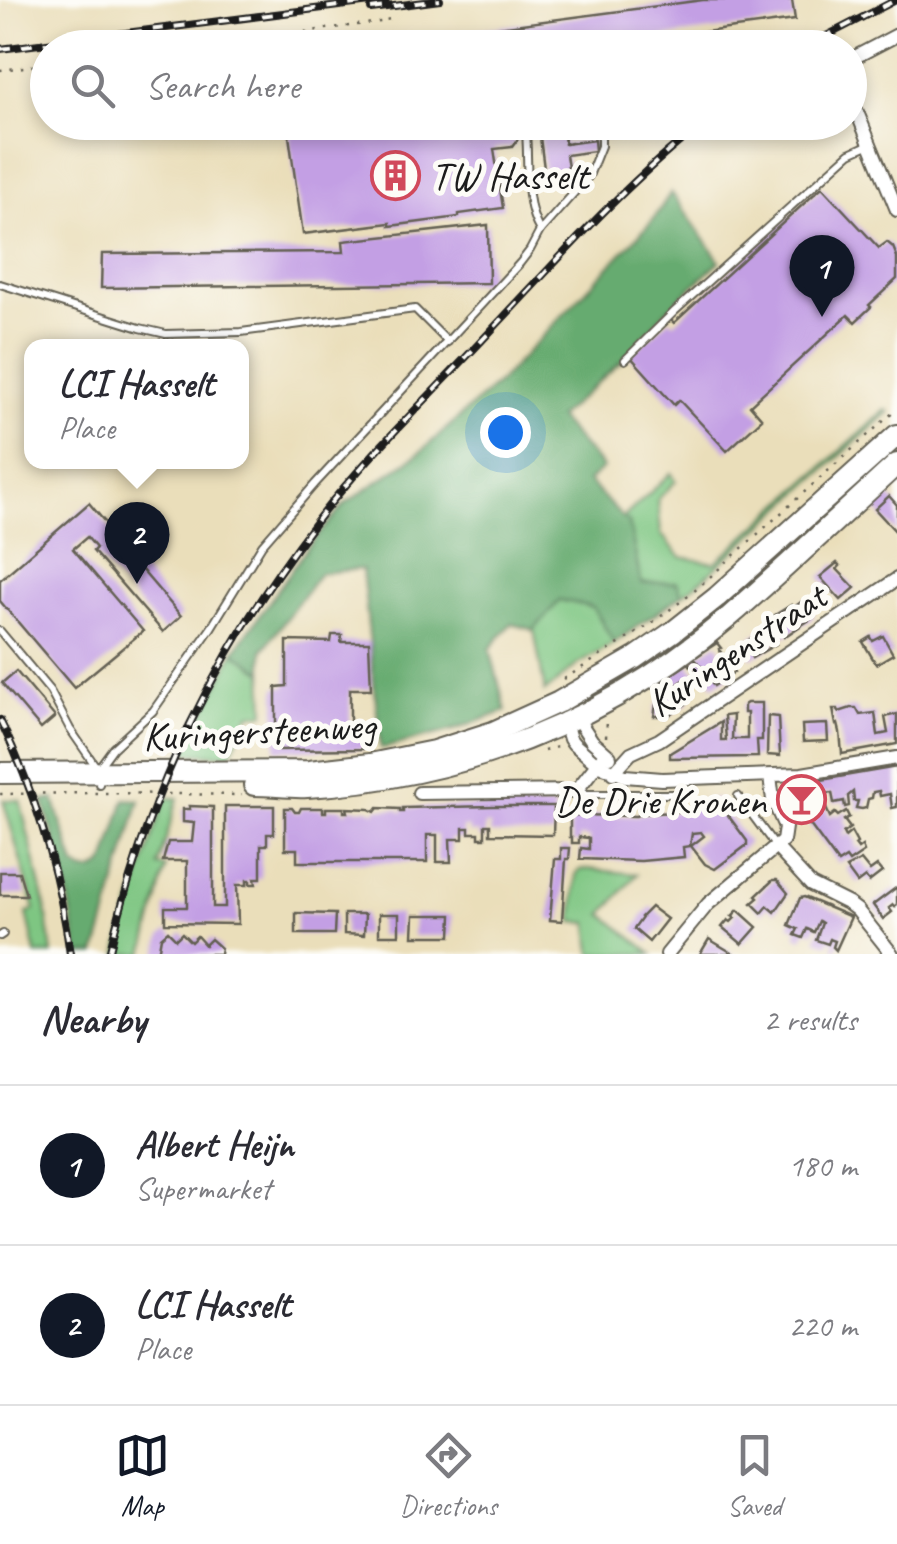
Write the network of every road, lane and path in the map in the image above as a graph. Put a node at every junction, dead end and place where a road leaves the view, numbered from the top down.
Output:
1 (384, 0) edge
2 (324, 30) edge
3 (897, 35) edge
4 (867, 51) edge
5 (30, 66) edge
6 (0, 70) edge
7 (867, 137) edge
8 (527, 140) edge
9 (601, 140) edge
10 (870, 144) junction
11 (897, 210) edge
12 (540, 231) junction
13 (0, 284) edge
14 (448, 342) junction
15 (625, 360) dead end
16 (897, 409) edge
17 (897, 435) edge
18 (897, 464) edge
19 (897, 580) edge
20 (0, 631) edge
21 (564, 680) dead end
22 (560, 702) junction
23 (572, 721) junction
24 (897, 758) edge
25 (601, 759) junction
26 (616, 769) junction
27 (0, 773) edge
28 (770, 776) junction
29 (99, 778) junction
30 (0, 785) edge
31 (576, 791) junction
32 (419, 793) dead end
33 (678, 794) dead end
34 (738, 796) dead end
35 (777, 848) junction
36 (667, 954) edge
37 (892, 954) edge

1 - 2 path
3 - 4 street
5 - 6 path
7 - 10 street
8 - 12 lane
9 - 12 lane
10 - 11 street
10 - 15 lane
12 - 14 lane
13 - 14 lane
14 - 29 lane
16 - 21 path
17 - 22 main road, Kuringersteenweg
18 - 23 main road, Kuringersteenweg
19 - 26 street, Kuringenstraat
20 - 29 lane
22 - 23 street
22 - 29 main road, Kuringersteenweg
23 - 25 street
23 - 29 main road, Kuringersteenweg
24 - 28 street
25 - 26 street
25 - 31 street
26 - 28 street
27 - 29 main road, Kuringersteenweg
28 - 35 street
29 - 30 main road, Kuringersteenweg
31 - 32 street
31 - 33 lane
34 - 35 lane
35 - 36 street
35 - 37 street

